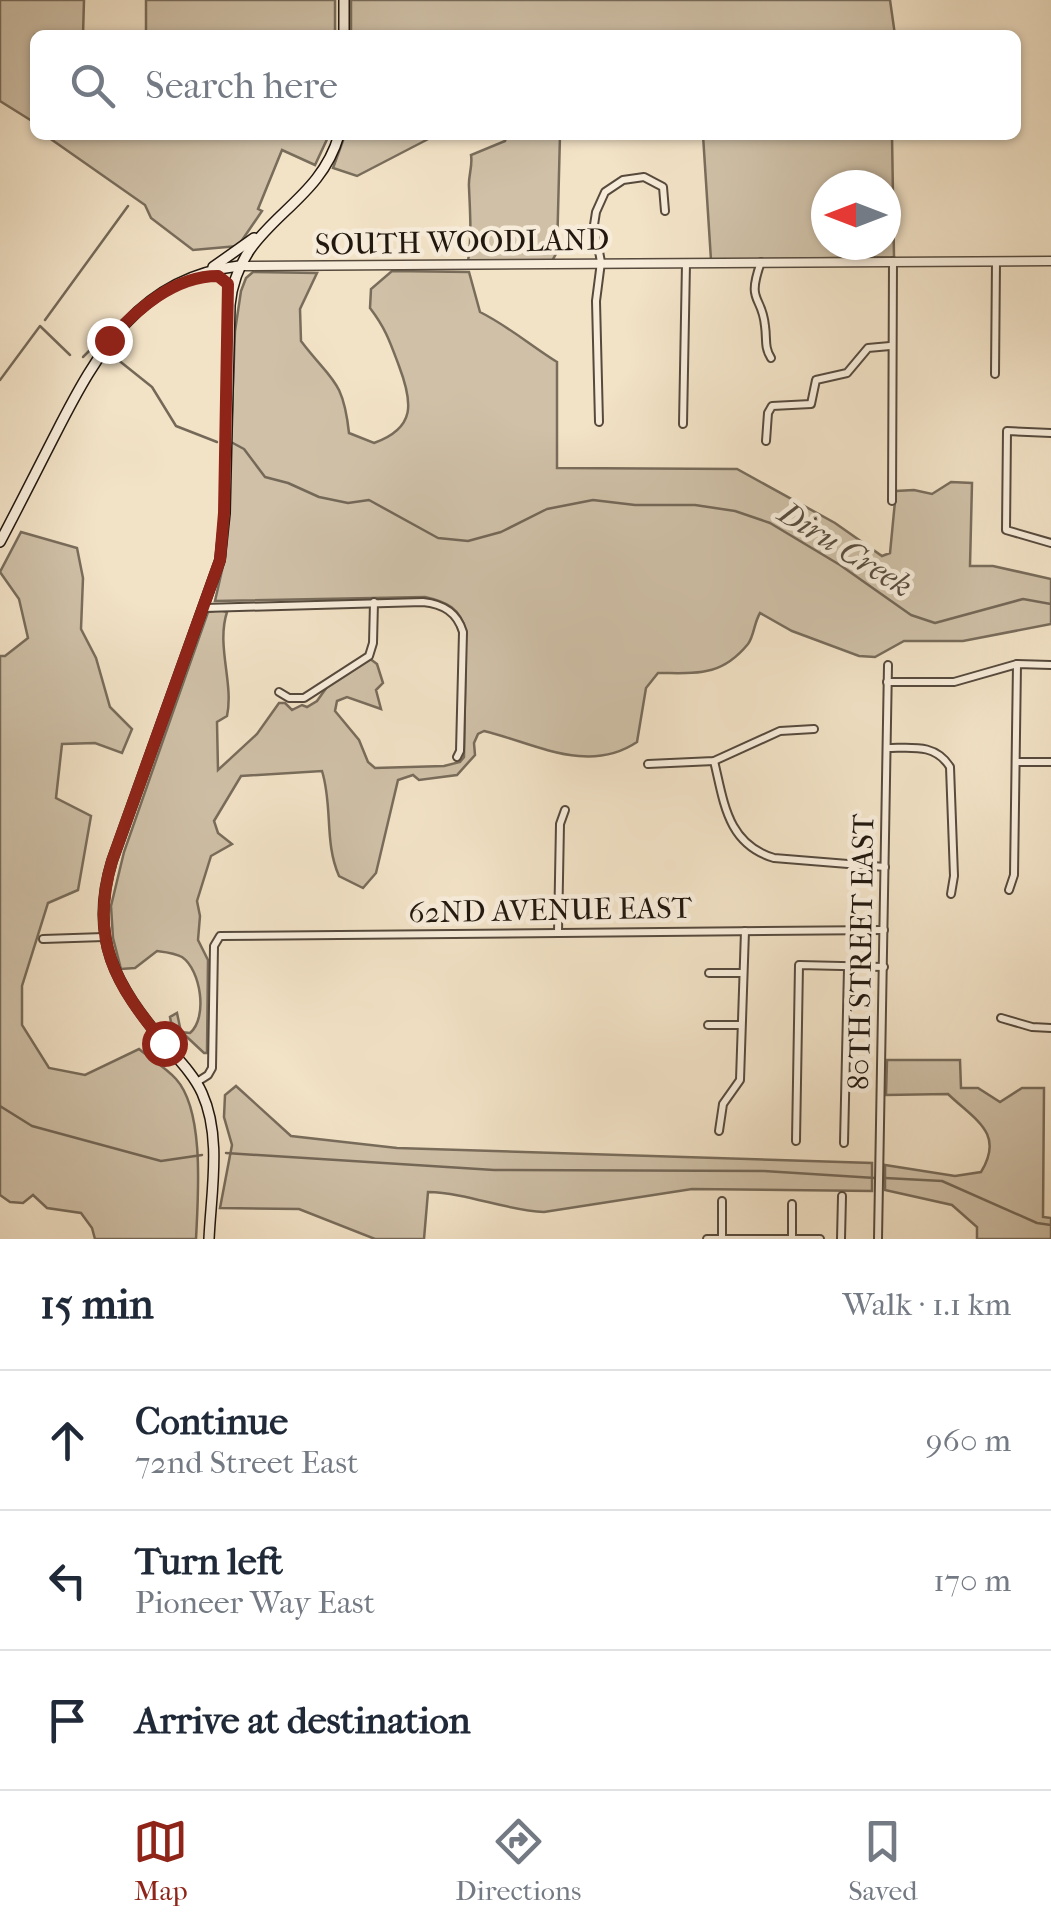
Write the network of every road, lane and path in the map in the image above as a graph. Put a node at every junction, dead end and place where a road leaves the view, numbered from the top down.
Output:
1 (344, 0) edge
2 (344, 30) edge
3 (337, 140) edge
4 (664, 211) dead end
5 (264, 231) junction
6 (893, 261) junction
7 (996, 261) junction
8 (1051, 261) edge
9 (601, 262) junction
10 (761, 262) junction
11 (686, 263) junction
12 (238, 266) junction
13 (204, 273) junction
14 (191, 279) junction
15 (230, 305) junction
16 (890, 346) junction
17 (771, 358) dead end
18 (995, 374) dead end
19 (599, 422) dead end
20 (683, 424) dead end
21 (1051, 433) edge
22 (766, 441) dead end
23 (892, 501) dead end
24 (0, 542) edge
25 (1051, 543) edge
26 (374, 602) junction
27 (204, 608) junction
28 (1017, 664) junction
29 (888, 665) dead end
30 (1051, 666) edge
31 (887, 682) junction
32 (280, 692) dead end
33 (814, 729) dead end
34 (886, 748) junction
35 (457, 757) dead end
36 (714, 761) junction
37 (1016, 762) junction
38 (1051, 762) edge
39 (648, 764) dead end
40 (565, 810) dead end
41 (885, 867) junction
42 (1009, 890) dead end
43 (951, 894) dead end
44 (884, 930) junction
45 (745, 931) junction
46 (558, 932) junction
47 (104, 937) junction
48 (43, 939) dead end
49 (884, 967) junction
50 (848, 968) junction
51 (709, 972) dead end
52 (742, 973) junction
53 (1000, 1018) dead end
54 (708, 1024) dead end
55 (740, 1025) junction
56 (1051, 1028) edge
57 (197, 1082) junction
58 (719, 1131) dead end
59 (796, 1141) dead end
60 (844, 1143) dead end
61 (842, 1196) dead end
62 (722, 1200) dead end
63 (792, 1204) dead end
64 (722, 1238) edge
65 (792, 1238) edge
66 (209, 1239) edge
67 (708, 1239) edge
68 (820, 1239) edge
69 (841, 1239) edge
70 (878, 1239) edge

1 - 2 main road
3 - 5 main road
4 - 9 street
5 - 12 main road
5 - 13 main road
6 - 7 street, SOUTH WOODLAND
6 - 10 street, SOUTH WOODLAND
6 - 16 street
7 - 8 street, SOUTH WOODLAND
7 - 18 street
9 - 11 street, SOUTH WOODLAND
9 - 12 street, SOUTH WOODLAND
9 - 19 street
10 - 11 street, SOUTH WOODLAND
10 - 17 street
11 - 20 street
12 - 13 main road
12 - 15 main road
13 - 14 main road
14 - 15 main road
14 - 24 main road
15 - 27 main road
16 - 22 street
16 - 23 street
21 - 25 street
26 - 27 street
26 - 32 street
26 - 35 street
27 - 47 main road
28 - 30 street
28 - 31 street
28 - 37 street
29 - 31 street, 80TH STREET EAST
31 - 34 street, 80TH STREET EAST
33 - 36 street
34 - 41 street, 80TH STREET EAST
34 - 43 street
36 - 39 street
36 - 41 street
37 - 38 street
37 - 42 street
40 - 46 street
41 - 44 street, 80TH STREET EAST
44 - 45 street, 62ND AVENUE EAST
44 - 49 street, 80TH STREET EAST
45 - 46 street, 62ND AVENUE EAST
45 - 52 street
46 - 57 street, 62ND AVENUE EAST
47 - 48 street
47 - 57 main road
49 - 50 street
49 - 70 street, 80TH STREET EAST
50 - 59 street
50 - 60 street
51 - 52 street
52 - 55 street
53 - 56 street
54 - 55 street
55 - 58 street
57 - 66 main road
61 - 69 street
62 - 64 street
63 - 65 street
64 - 65 street
64 - 67 street
65 - 68 street

